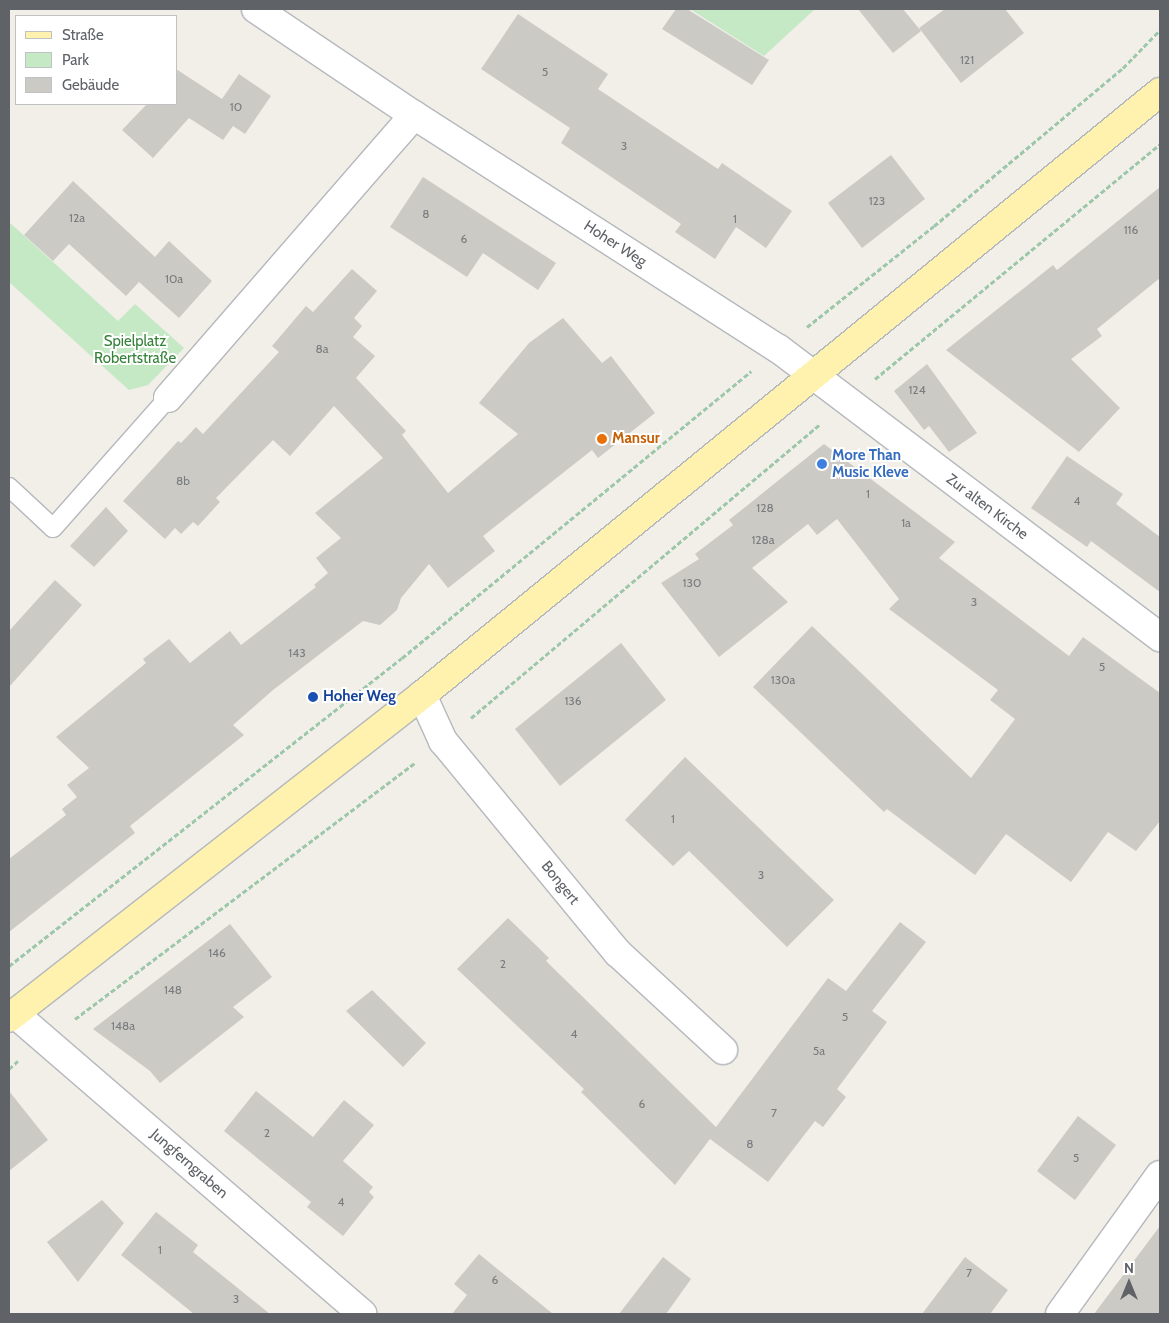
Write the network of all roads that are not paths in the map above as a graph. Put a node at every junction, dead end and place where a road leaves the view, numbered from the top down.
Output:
1 (256, 9) edge
2 (1160, 92) edge
3 (414, 115) junction
4 (815, 375) junction
5 (168, 398) joint
6 (9, 487) edge
7 (1160, 638) edge
8 (422, 695) junction
9 (12, 1016) edge
10 (723, 1050) dead end
11 (1160, 1176) edge
12 (362, 1314) edge
13 (1060, 1314) edge

1 - 3 street, Hoher Weg
2 - 4 main road
3 - 4 street, Hoher Weg
3 - 5 street
4 - 7 street, Zur alten Kirche
4 - 8 main road
5 - 6 lane
8 - 9 main road
8 - 10 street, Bongert
9 - 12 street, Jungferngraben
11 - 13 street

